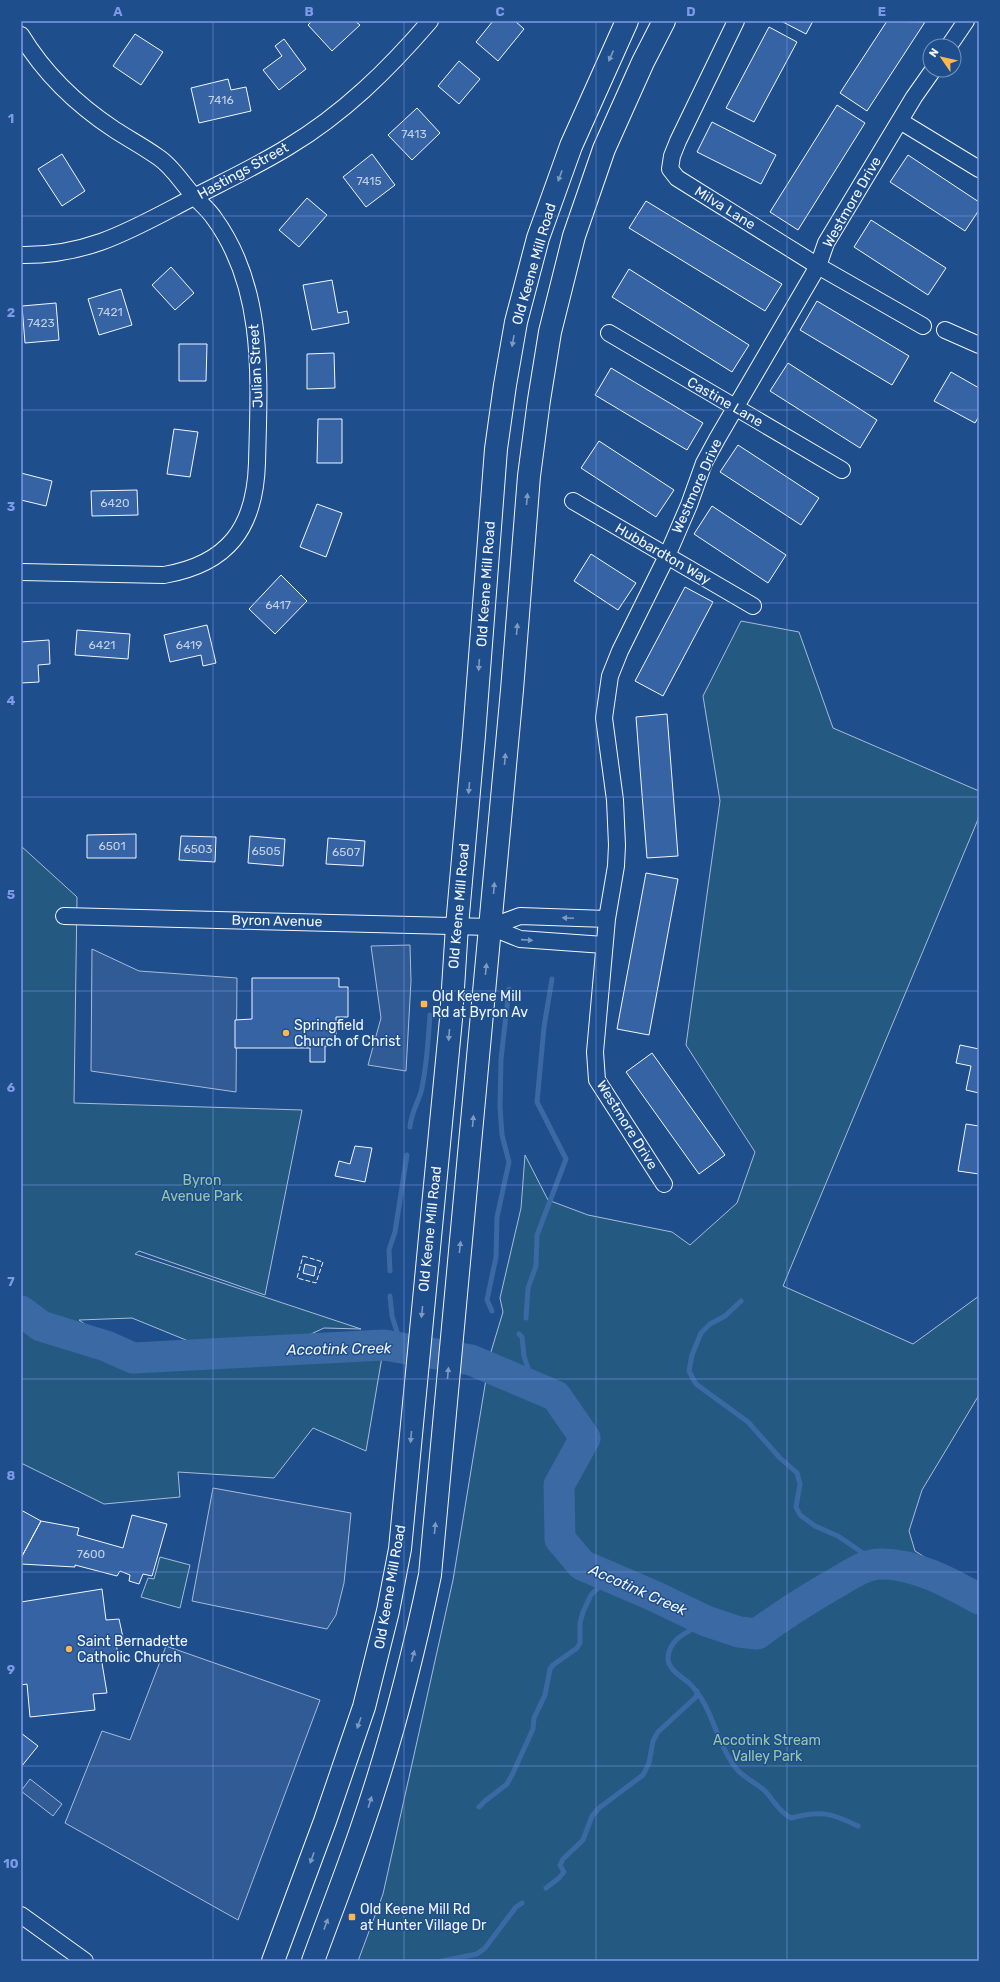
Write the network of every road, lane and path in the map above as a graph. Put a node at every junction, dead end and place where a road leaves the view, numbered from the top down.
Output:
1 (430, 21) edge
2 (627, 21) edge
3 (664, 21) edge
4 (736, 21) edge
5 (966, 21) edge
6 (21, 35) edge
7 (954, 38) edge
8 (928, 78) edge
9 (900, 121) junction
10 (979, 169) edge
11 (195, 197) junction
12 (21, 255) edge
13 (818, 266) junction
14 (923, 326) dead end
15 (945, 330) dead end
16 (609, 333) dead end
17 (979, 345) edge
18 (735, 408) junction
19 (842, 470) dead end
20 (573, 502) dead end
21 (667, 556) junction
22 (21, 572) edge
23 (753, 606) dead end
24 (64, 916) dead end
25 (607, 919) junction
26 (456, 926) junction
27 (490, 927) junction
28 (604, 945) junction
29 (664, 1184) dead end
30 (21, 1915) edge
31 (85, 1961) edge
32 (273, 1961) edge
33 (313, 1961) edge

1 - 11 street, Hastings Street
2 -> 26 main road, Old Keene Mill Road
27 -> 3 main road
4 - 13 street, Milva Lane
5 - 7 street
6 - 11 street, Julian Street
8 - 9 street, Westmore Drive
9 - 10 street
9 - 13 street, Westmore Drive
11 - 12 street, Hastings Street
11 - 22 street, Julian Street
13 - 14 street, Milva Lane
13 - 18 street, Westmore Drive
15 - 17 street
16 - 18 street, Castine Lane
18 - 19 street, Castine Lane
18 - 21 street, Westmore Drive
20 - 21 street, Hubbardton Way
21 - 23 street, Hubbardton Way
21 - 25 street, Westmore Drive
24 - 26 street, Byron Avenue
25 -> 27 street
25 - 28 street, Westmore Drive
26 - 27 street, Byron Avenue
26 -> 32 main road, Old Keene Mill Road
27 -> 28 street
33 -> 27 main road
28 - 29 street, Westmore Drive
30 - 31 street

